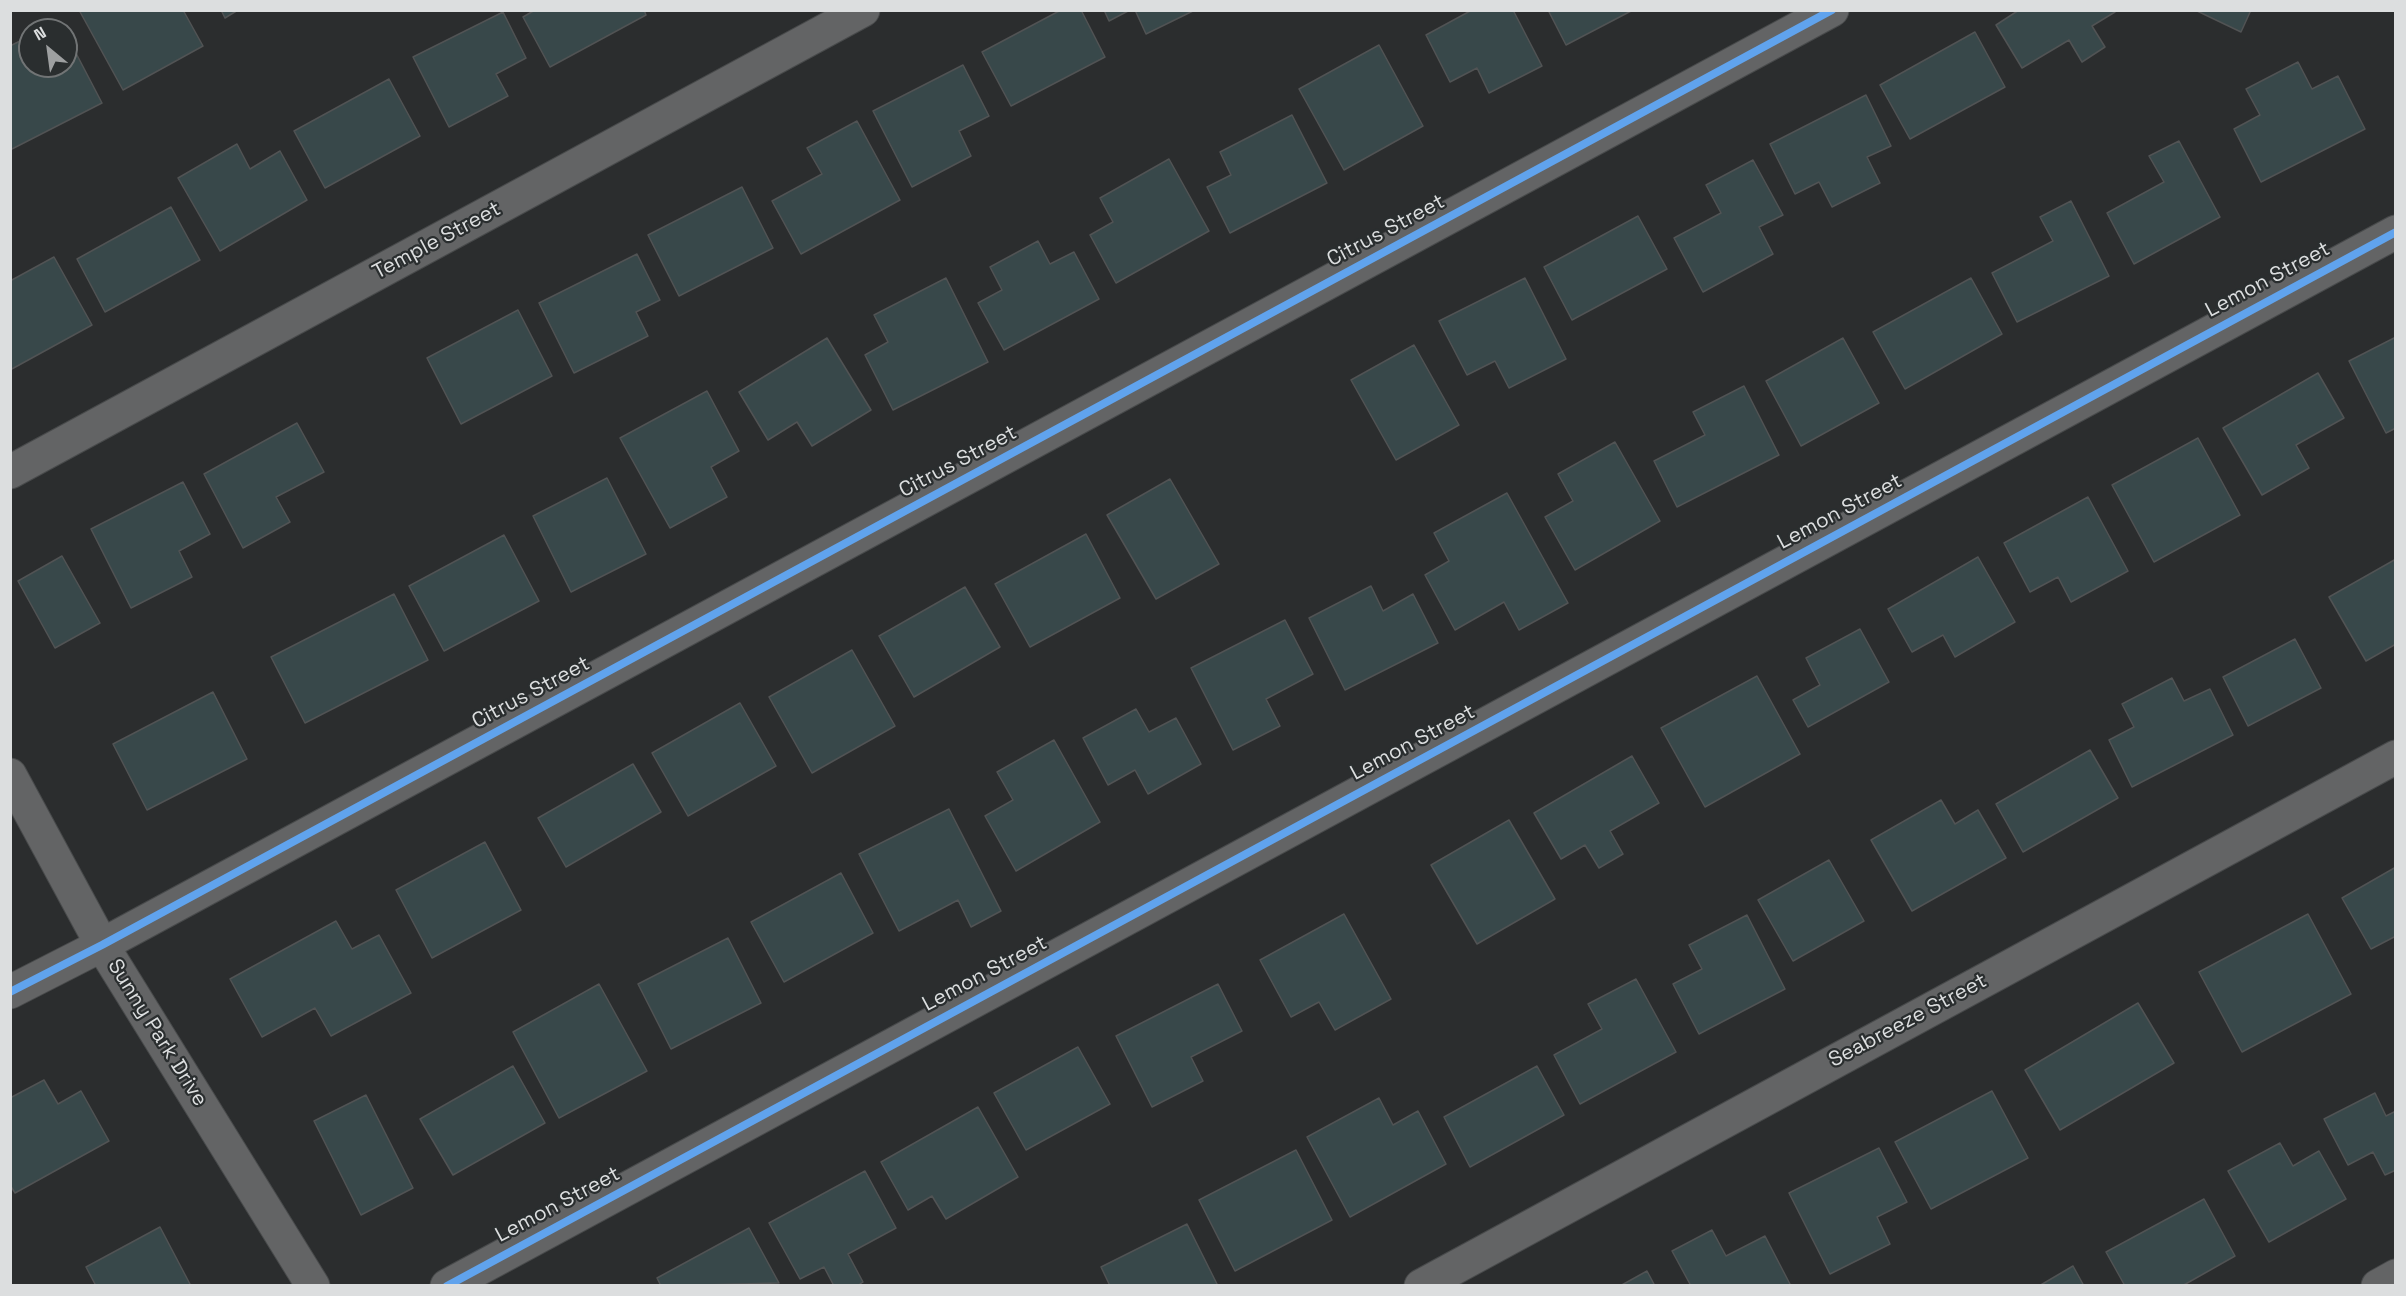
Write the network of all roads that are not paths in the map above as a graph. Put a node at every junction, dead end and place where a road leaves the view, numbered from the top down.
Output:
1 (863, 10) edge
2 (1832, 10) edge
3 (2396, 232) edge
4 (10, 472) edge
5 (2396, 757) edge
6 (10, 775) edge
7 (102, 945) junction
8 (10, 992) edge
9 (2396, 1276) edge
10 (313, 1286) edge
11 (447, 1286) edge
12 (1421, 1286) edge
13 (2378, 1286) edge

1 - 4 street, Temple Street
2 - 7 street, Citrus Street
3 - 11 street, Lemon Street
5 - 12 street, Seabreeze Street
6 - 7 street, Sunny Park Drive
7 - 8 street, Citrus Street
7 - 10 street, Sunny Park Drive
9 - 13 street

